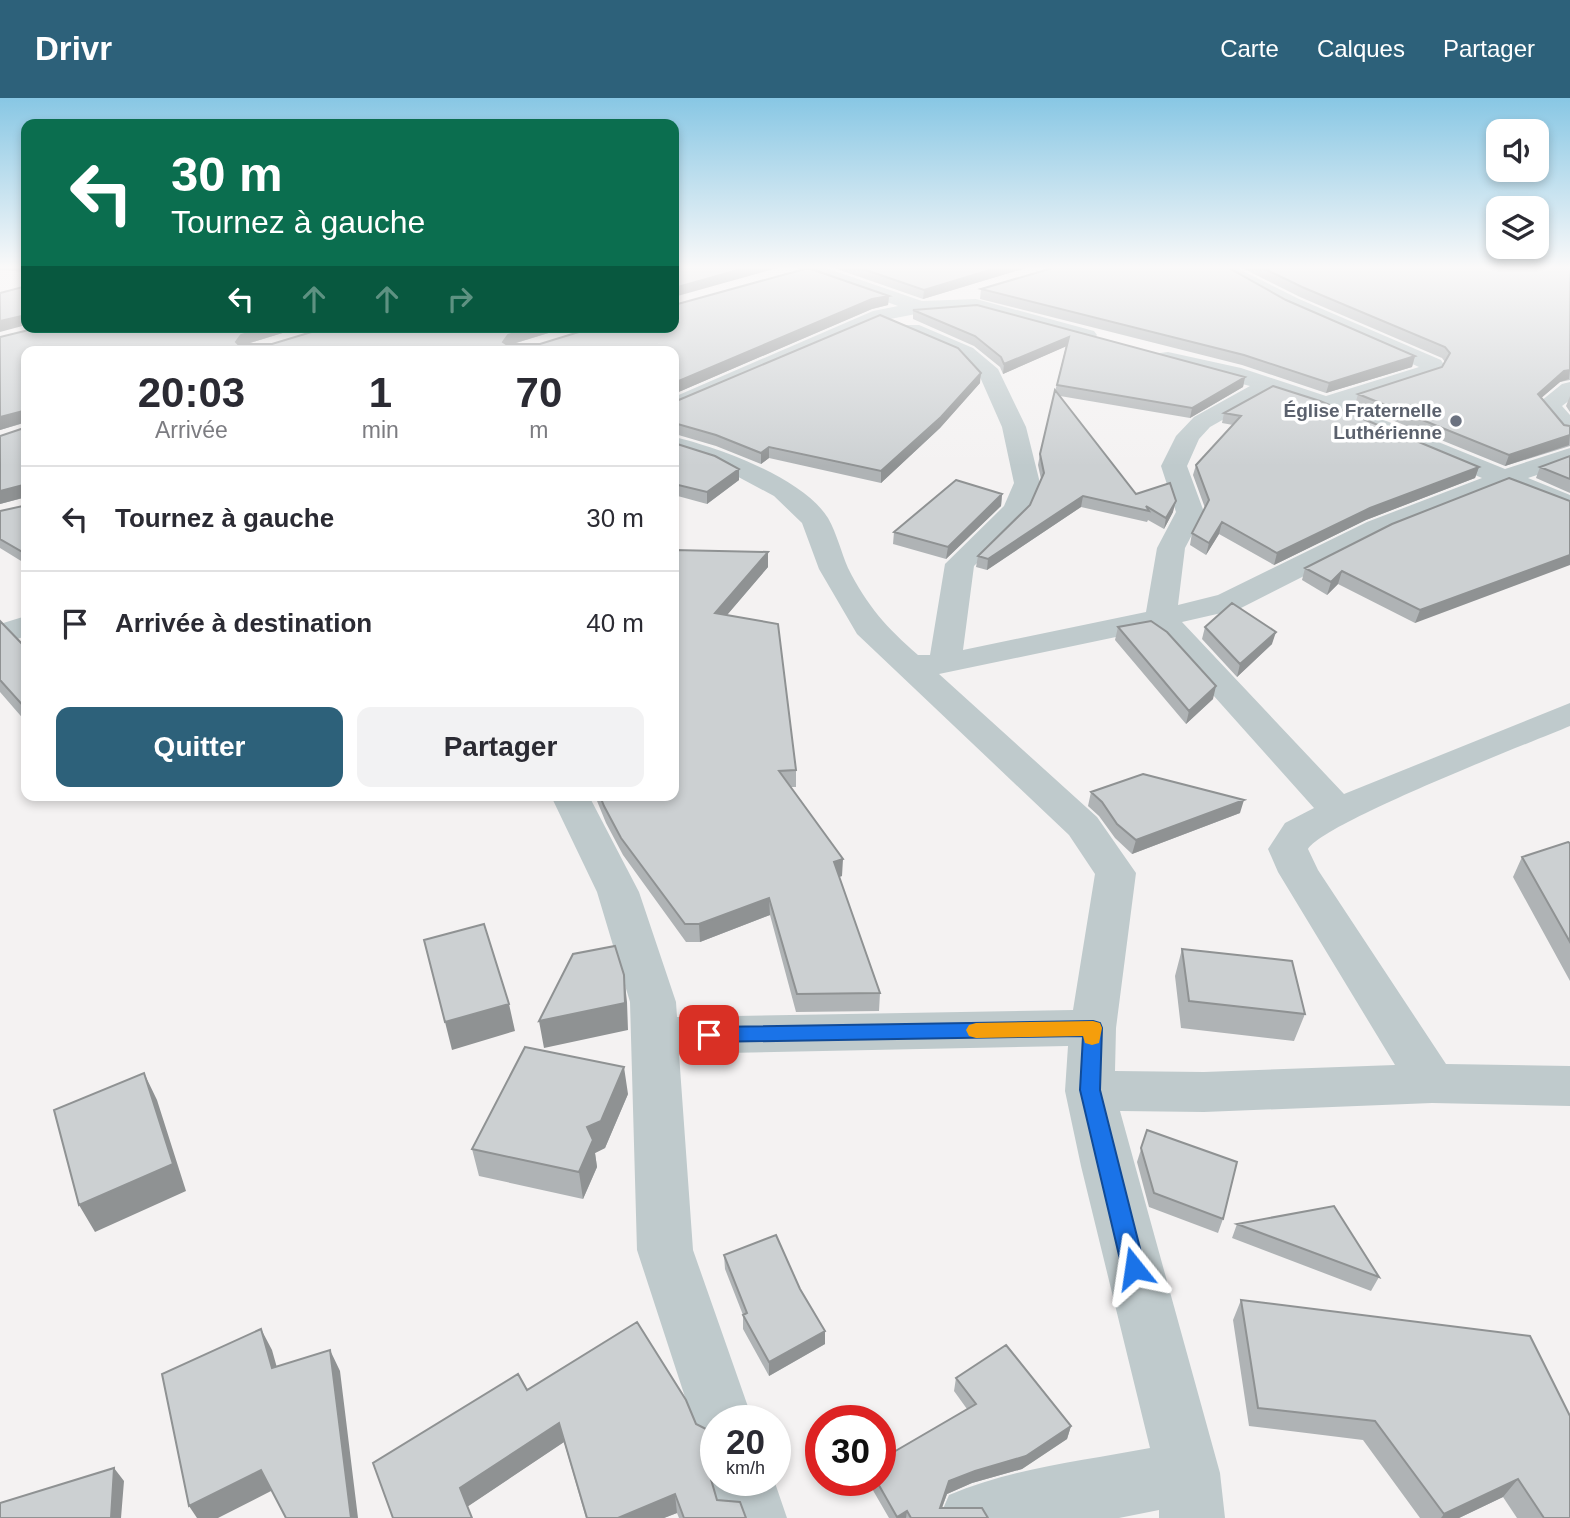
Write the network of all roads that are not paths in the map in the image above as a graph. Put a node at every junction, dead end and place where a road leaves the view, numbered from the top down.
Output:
1 (836, 333) edge
2 (923, 333) edge
3 (1079, 333) edge
4 (1361, 333) edge
5 (1111, 342) edge
6 (1150, 353) edge
7 (1268, 385) junction
8 (1570, 389) edge
9 (679, 403) edge
10 (1326, 404) junction
11 (1570, 429) edge
12 (679, 446) edge
13 (1570, 456) edge
14 (1504, 478) junction
15 (1570, 505) edge
16 (1161, 618) junction
17 (21, 627) edge
18 (0, 635) edge
19 (945, 664) junction
20 (907, 666) junction
21 (1570, 713) edge
22 (572, 801) edge
23 (1338, 811) junction
24 (1093, 1028) junction
25 (654, 1036) junction
26 (1432, 1083) junction
27 (1570, 1086) edge
28 (1090, 1090) junction
29 (717, 1405) edge
30 (747, 1496) edge
31 (1190, 1496) edge
32 (754, 1518) edge
33 (972, 1518) edge

1 - 9 street
2 - 19 street
3 - 5 street
4 - 10 street
6 - 7 street
7 - 10 street
7 - 16 street
8 - 11 street
10 - 14 street
12 - 20 street
13 - 14 street
14 - 15 street
14 - 16 street
16 - 19 street
16 - 23 street
17 - 18 street
19 - 20 street
20 - 24 street
21 - 23 street
22 - 25 street
23 - 26 street
24 - 25 street
24 - 28 street
25 - 29 street
26 - 27 street
26 - 28 street
28 - 31 street
30 - 32 street
31 - 33 street

